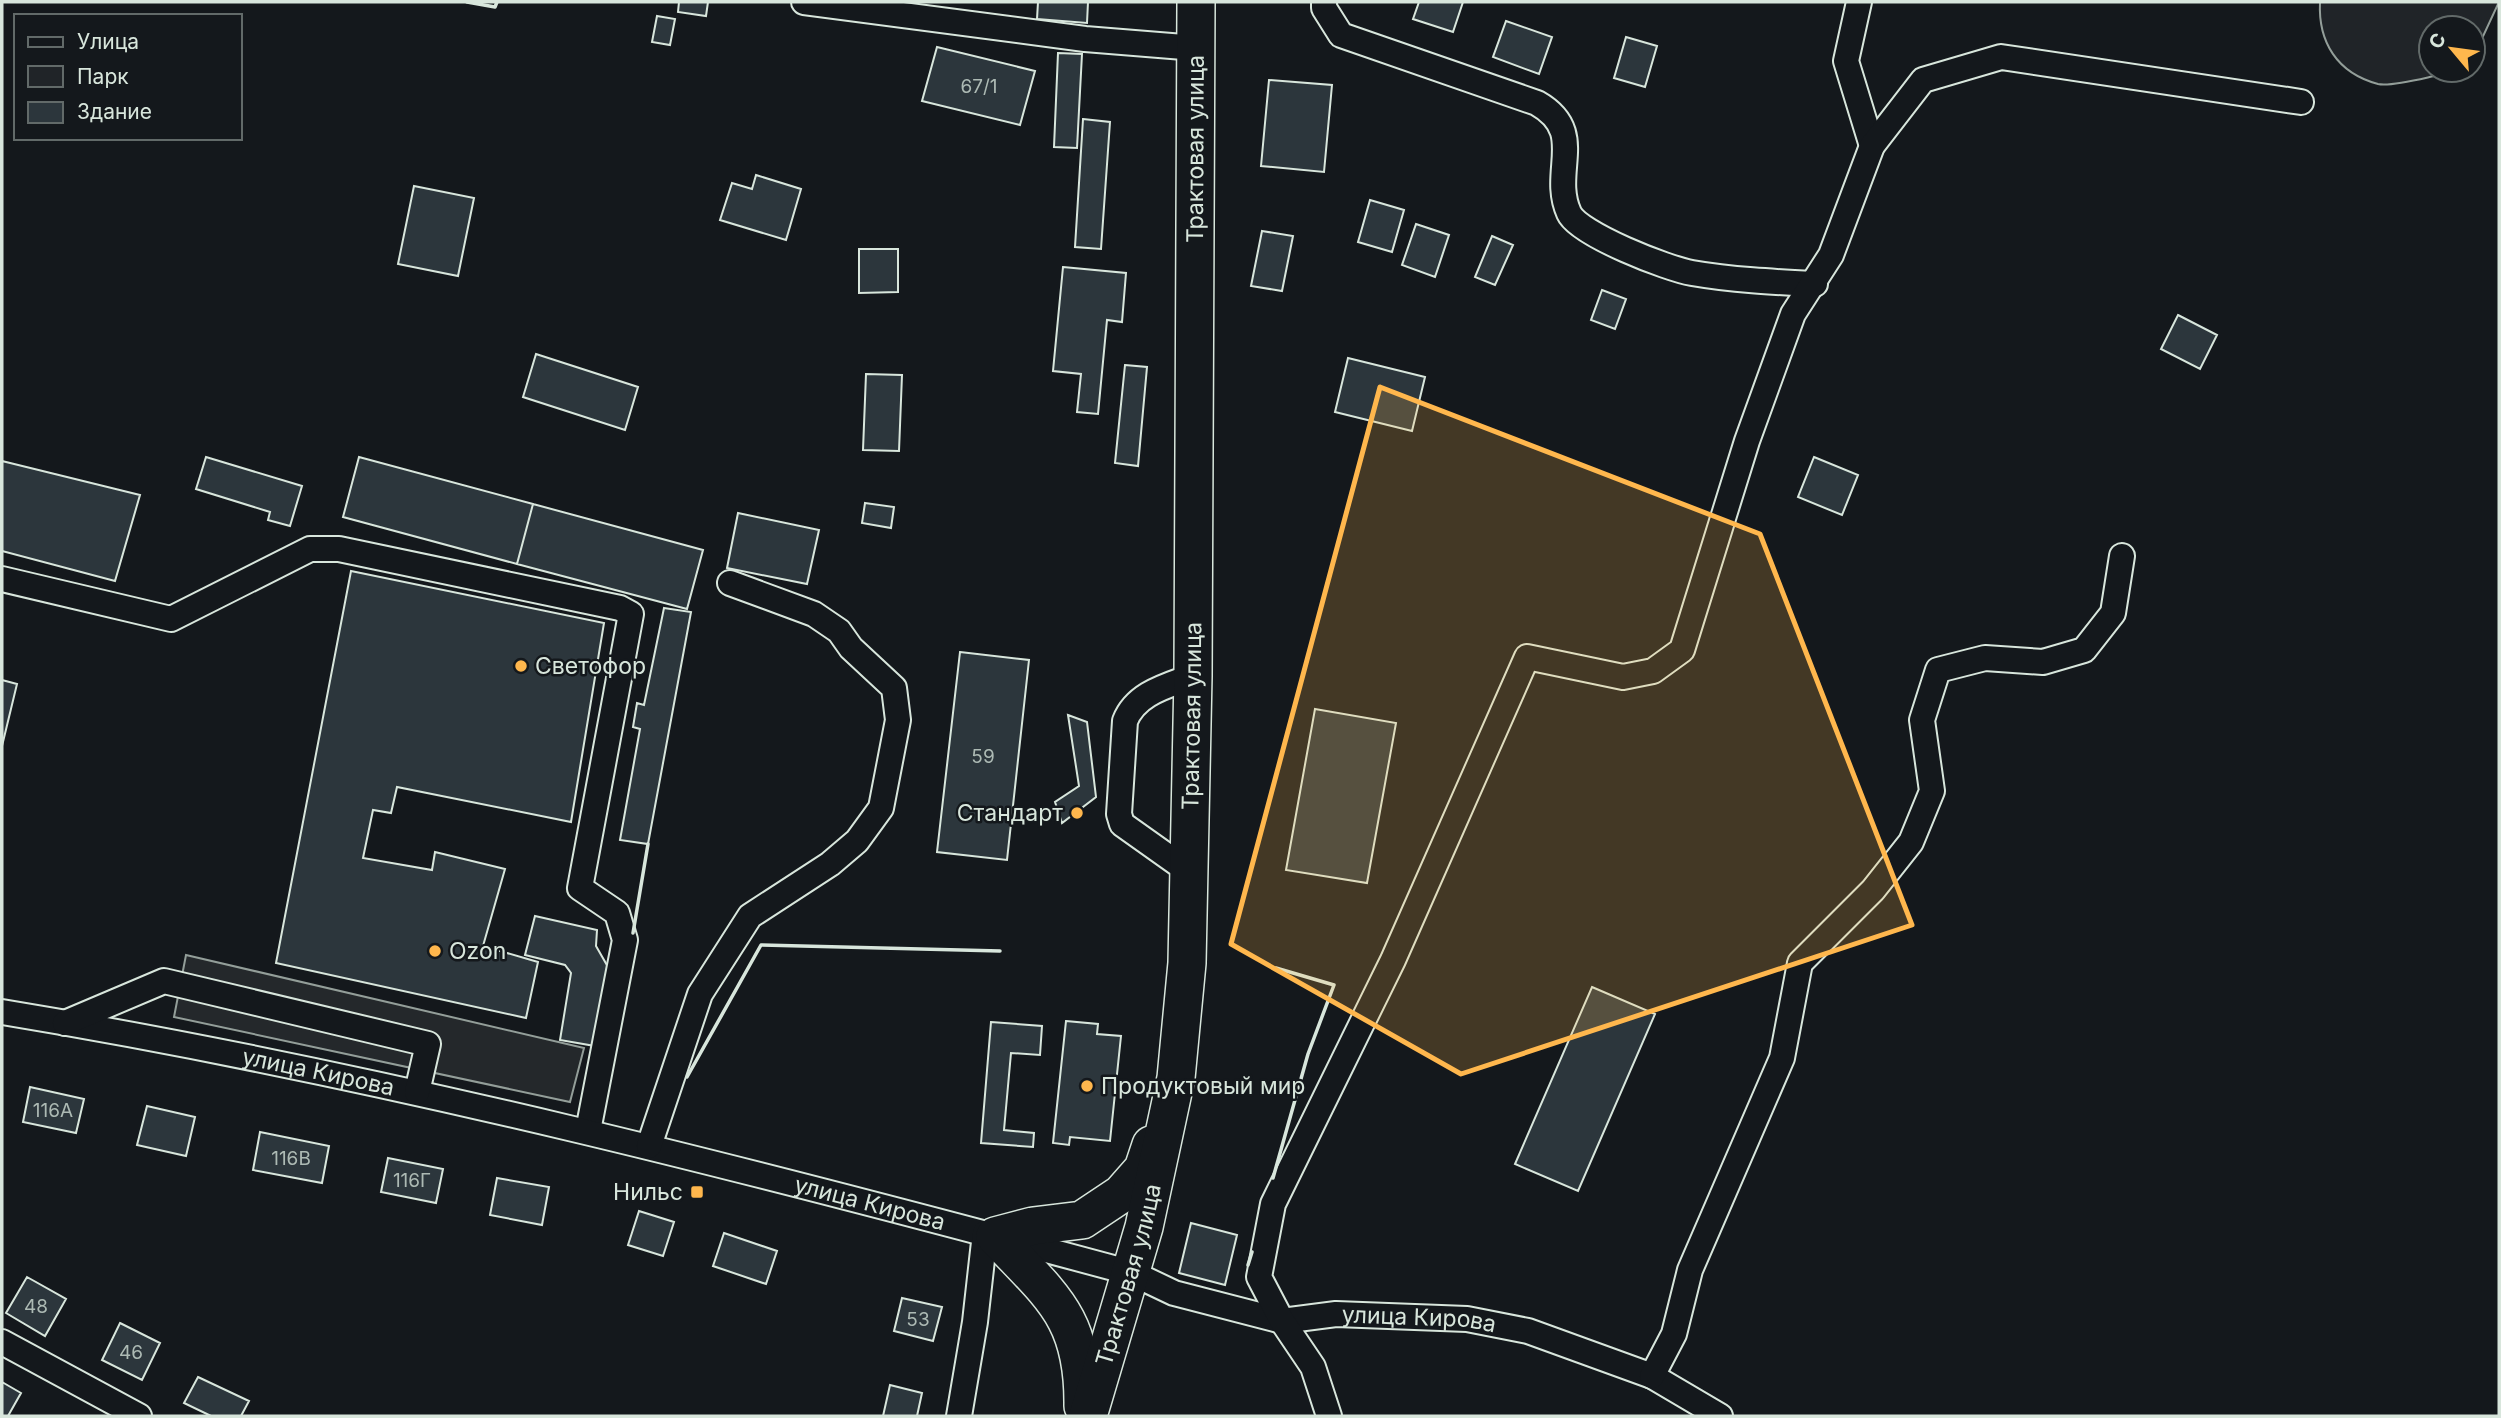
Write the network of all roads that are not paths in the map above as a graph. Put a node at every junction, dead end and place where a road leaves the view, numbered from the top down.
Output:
1 (804, 2) edge
2 (1196, 2) edge
3 (1324, 2) edge
4 (1859, 2) edge
5 (1196, 48) junction
6 (2301, 102) dead end
7 (1872, 146) junction
8 (1815, 284) junction
9 (2122, 556) dead end
10 (2, 579) edge
11 (730, 583) dead end
12 (1193, 676) junction
13 (1191, 873) junction
14 (2, 1012) edge
15 (65, 1023) junction
16 (1176, 1079) junction
17 (417, 1092) junction
18 (588, 1131) junction
19 (649, 1146) junction
20 (990, 1235) junction
21 (1132, 1273) junction
22 (1282, 1321) junction
23 (2, 1342) edge
24 (1652, 1376) junction
25 (139, 1416) edge
26 (959, 1416) edge
27 (1083, 1416) edge
28 (1088, 1416) edge
29 (1329, 1416) edge
30 (1720, 1416) edge

1 - 5 street
2 - 5 highway, Трактовая улица
3 - 8 street
4 - 7 street
5 - 12 highway, Трактовая улица
6 - 7 street
7 - 8 street
8 - 22 street
9 - 24 street
10 - 18 street
11 - 19 street
12 - 13 highway, Трактовая улица
12 - 13 street
13 - 16 highway, Трактовая улица
14 - 15 street, улица Кирова
15 - 17 street, улица Кирова
15 - 17 street
16 - 20 highway
16 - 21 highway, Трактовая улица
17 - 18 street, улица Кирова
18 - 19 street, улица Кирова
19 - 20 street, улица Кирова
20 - 21 street, улица Кирова
20 - 26 street
20 - 27 highway
21 - 22 street, улица Кирова
21 - 28 highway, Трактовая улица
22 - 24 street, улица Кирова
22 - 29 street
23 - 25 street
24 - 30 street, улица Кирова

